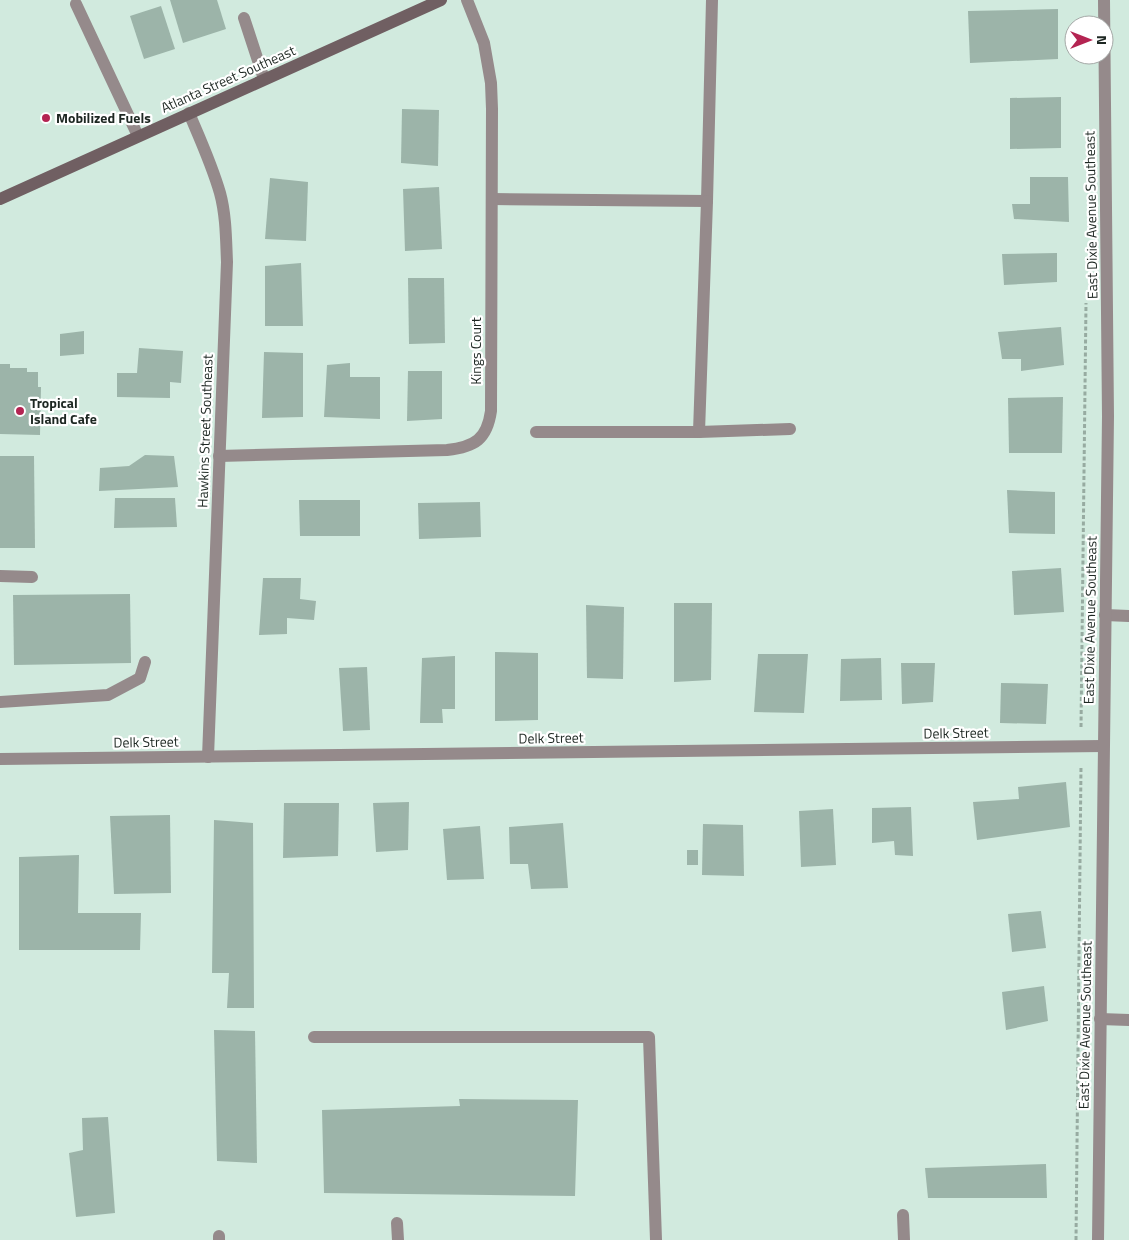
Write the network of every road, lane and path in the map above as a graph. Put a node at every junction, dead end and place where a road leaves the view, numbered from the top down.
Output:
1 (441, 0) edge
2 (467, 0) edge
3 (712, 0) edge
4 (1104, 0) edge
5 (76, 4) dead end
6 (244, 18) dead end
7 (264, 79) junction
8 (189, 113) junction
9 (138, 136) junction
10 (0, 198) edge
11 (492, 199) junction
12 (707, 201) junction
13 (1086, 301) dead end
14 (790, 429) dead end
15 (536, 432) dead end
16 (699, 432) junction
17 (219, 456) junction
18 (0, 576) edge
19 (32, 577) dead end
20 (1105, 615) junction
21 (1129, 616) edge
22 (144, 662) dead end
23 (0, 702) edge
24 (1081, 746) junction
25 (1103, 746) junction
26 (208, 757) junction
27 (0, 759) edge
28 (1100, 1019) junction
29 (1129, 1020) edge
30 (314, 1037) dead end
31 (903, 1215) dead end
32 (397, 1223) dead end
33 (398, 1240) edge
34 (656, 1240) edge
35 (904, 1240) edge
36 (1076, 1240) edge
37 (1098, 1240) edge

1 - 7 main road, Atlanta Street Southeast
2 - 11 street, Kings Court
3 - 12 street
4 - 20 street, East Dixie Avenue Southeast
5 - 9 street
6 - 7 street
7 - 8 main road, Atlanta Street Southeast
8 - 9 main road, Atlanta Street Southeast
8 - 17 street, Hawkins Street Southeast
9 - 10 main road, Atlanta Street Southeast
11 - 12 street
11 - 17 street, Kings Court
12 - 16 street
13 - 24 path
14 - 16 street
15 - 16 street
17 - 26 street, Hawkins Street Southeast
18 - 19 street
20 - 21 street
20 - 25 street, East Dixie Avenue Southeast
22 - 23 street
24 - 25 street, Delk Street
24 - 26 street, Delk Street
24 - 36 path
25 - 28 street, East Dixie Avenue Southeast
26 - 27 street, Delk Street
28 - 29 street
28 - 37 street, East Dixie Avenue Southeast
30 - 34 street
31 - 35 street
32 - 33 street

